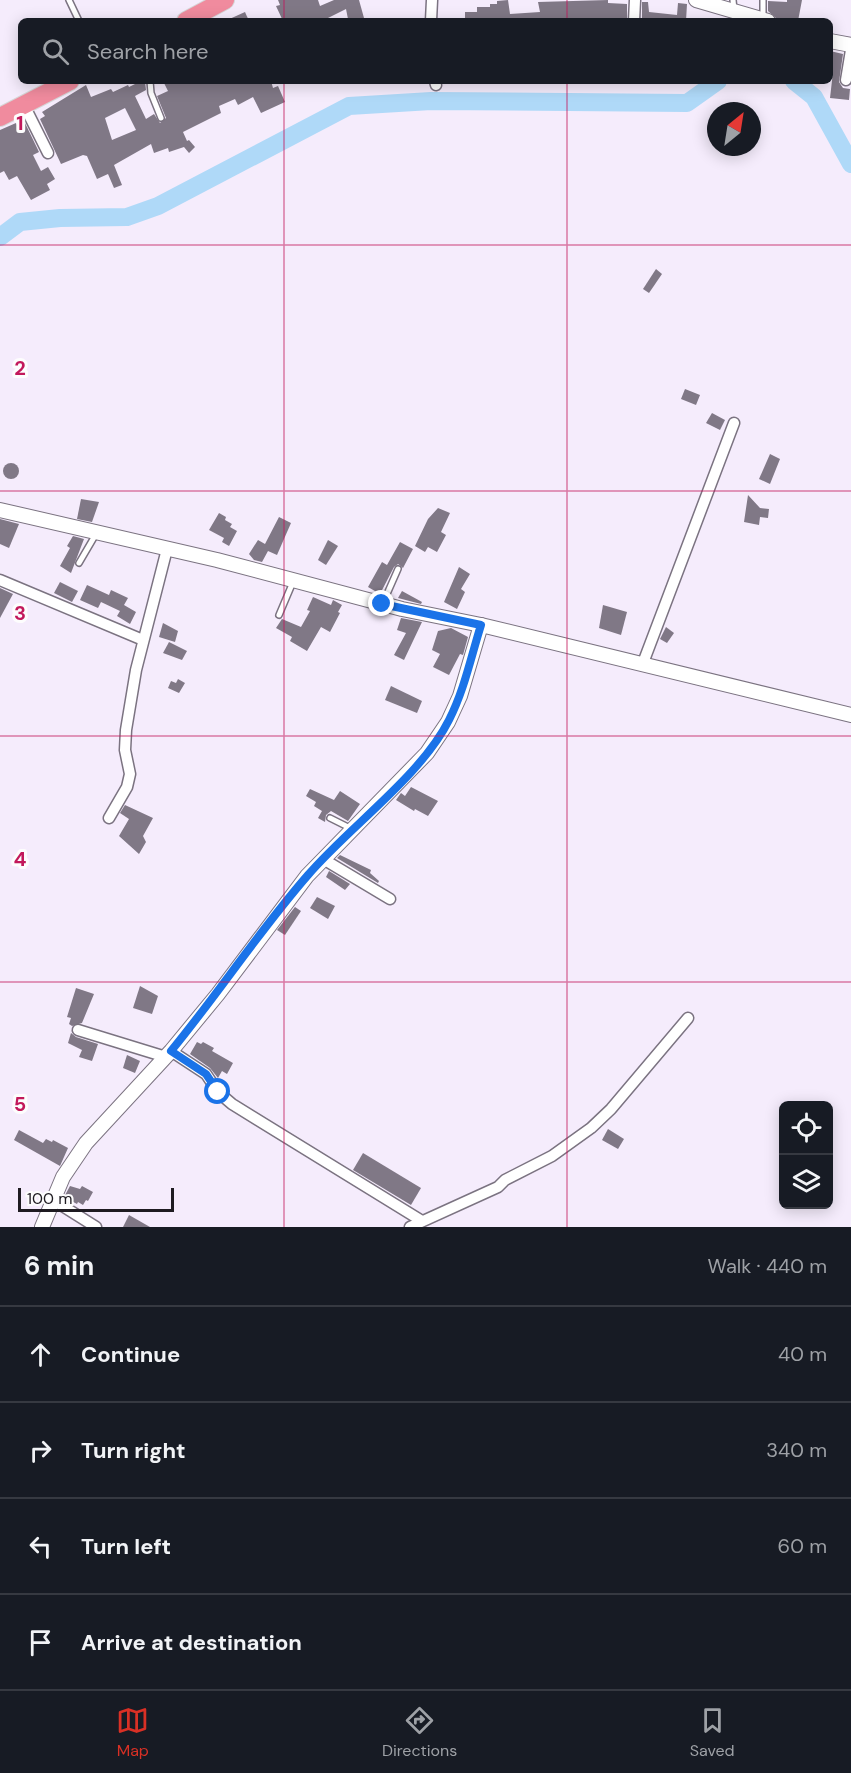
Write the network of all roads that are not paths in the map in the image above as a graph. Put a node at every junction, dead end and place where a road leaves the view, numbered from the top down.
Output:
1 (69, 0) edge
2 (225, 0) edge
3 (432, 0) edge
4 (635, 0) edge
5 (696, 0) edge
6 (763, 0) edge
7 (713, 1) edge
8 (734, 5) edge
9 (78, 18) edge
10 (192, 18) edge
11 (431, 18) edge
12 (634, 18) edge
13 (762, 18) edge
14 (766, 18) edge
15 (833, 42) edge
16 (851, 45) edge
17 (851, 50) edge
18 (846, 80) dead end
19 (64, 84) edge
20 (150, 84) edge
21 (24, 105) junction
22 (0, 117) edge
23 (161, 118) dead end
24 (48, 153) dead end
25 (734, 423) dead end
26 (0, 510) edge
27 (96, 534) junction
28 (167, 549) junction
29 (80, 563) dead end
30 (398, 569) dead end
31 (0, 580) edge
32 (293, 580) junction
33 (382, 604) junction
34 (279, 615) dead end
35 (481, 625) junction
36 (143, 640) junction
37 (643, 663) junction
38 (851, 715) edge
39 (109, 818) dead end
40 (330, 818) dead end
41 (353, 830) junction
42 (323, 859) junction
43 (390, 899) dead end
44 (688, 1018) dead end
45 (78, 1030) dead end
46 (168, 1054) junction
47 (53, 1200) junction
48 (422, 1221) junction
49 (42, 1227) edge
50 (96, 1227) edge
51 (410, 1227) edge

1 - 9 lane
2 - 10 highway
3 - 11 street
4 - 12 street
5 - 7 street
6 - 14 lane
7 - 8 street
8 - 13 street
15 - 16 street
17 - 18 street
19 - 21 highway
20 - 23 lane
21 - 22 highway
21 - 24 street
25 - 37 street
26 - 27 street
27 - 28 street
27 - 29 lane
28 - 32 street
28 - 36 street
30 - 33 lane
31 - 36 street
32 - 33 street
32 - 34 lane
33 - 35 street
35 - 37 street
35 - 41 street
36 - 39 street
37 - 38 street
40 - 41 lane
41 - 42 street
42 - 43 street
42 - 46 street
44 - 48 street
45 - 46 street
46 - 47 street
46 - 48 street
47 - 49 street
47 - 50 street
48 - 51 street

